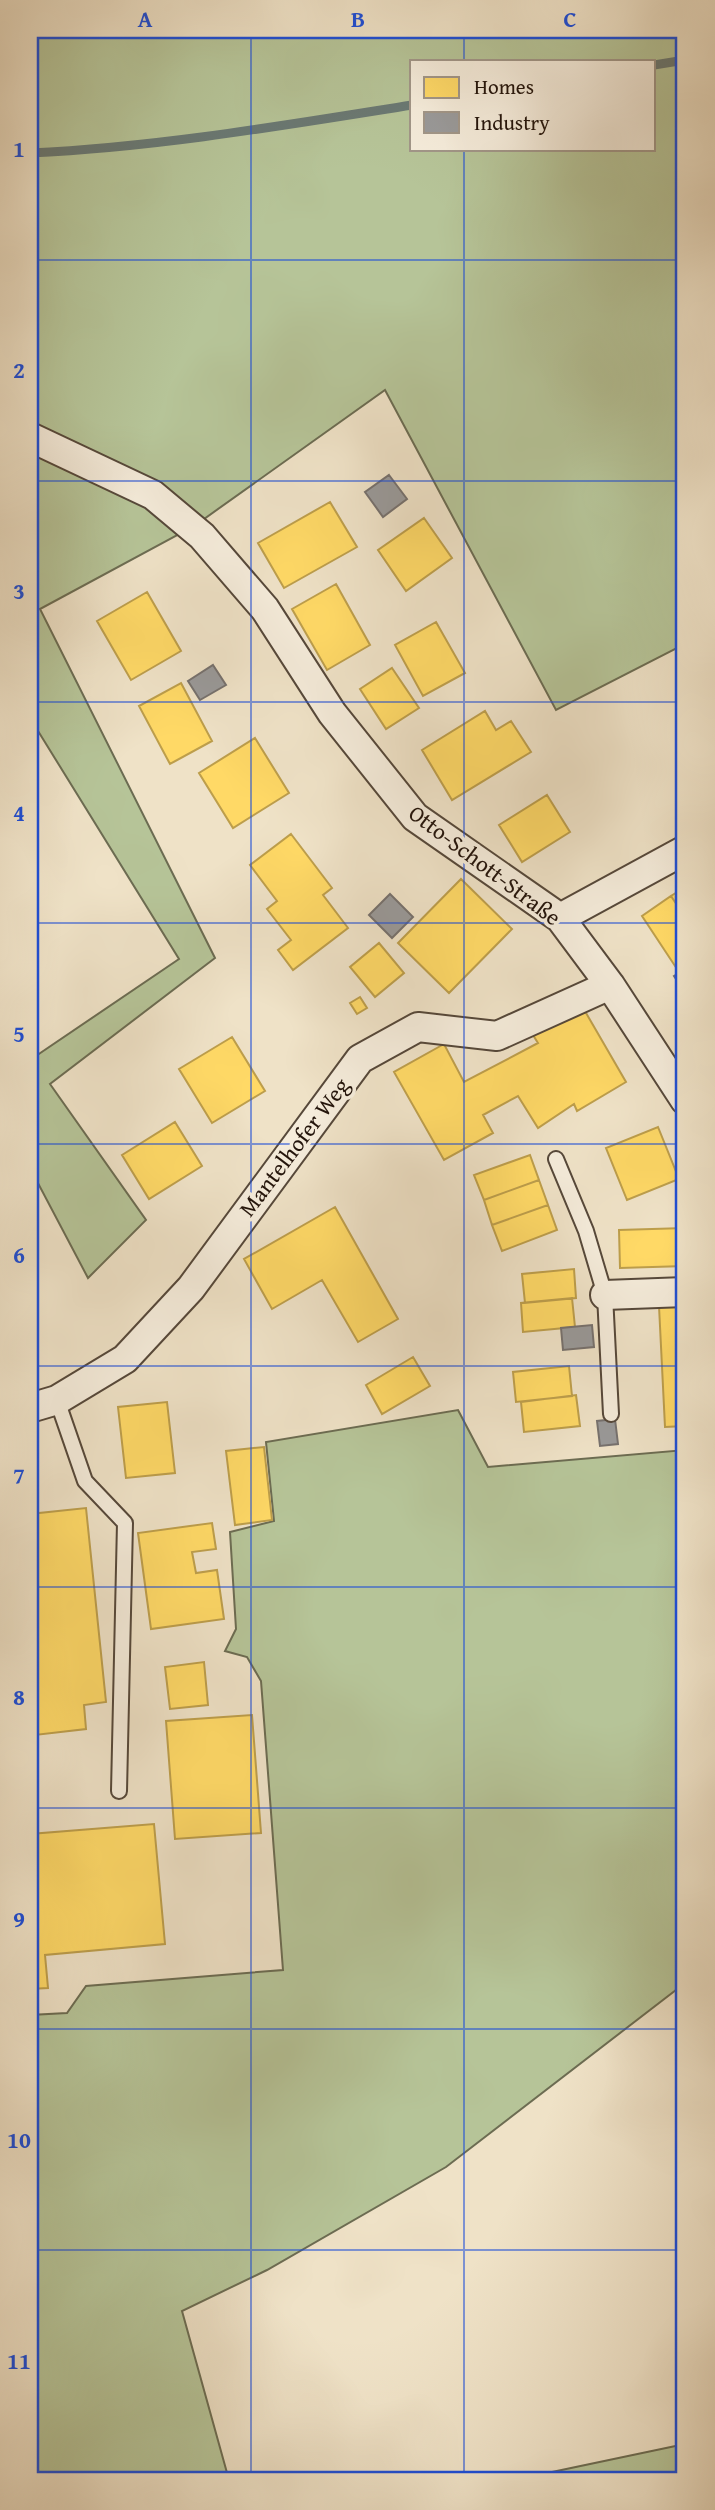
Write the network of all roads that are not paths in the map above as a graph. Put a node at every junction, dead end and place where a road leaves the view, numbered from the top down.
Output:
1 (30, 437) edge
2 (685, 850) edge
3 (560, 918) junction
4 (610, 985) junction
5 (685, 1100) edge
6 (555, 1159) dead end
7 (685, 1292) edge
8 (605, 1295) junction
9 (57, 1400) junction
10 (30, 1408) edge
11 (611, 1414) dead end
12 (119, 1791) dead end

1 - 3 street, Otto-Schott-Straße
2 - 3 street
3 - 4 street, Otto-Schott-Straße
4 - 5 street, Otto-Schott-Straße
4 - 9 street, Mantelhofer Weg
6 - 8 lane
7 - 8 street
8 - 11 lane
9 - 10 street, Mantelhofer Weg
9 - 12 lane

